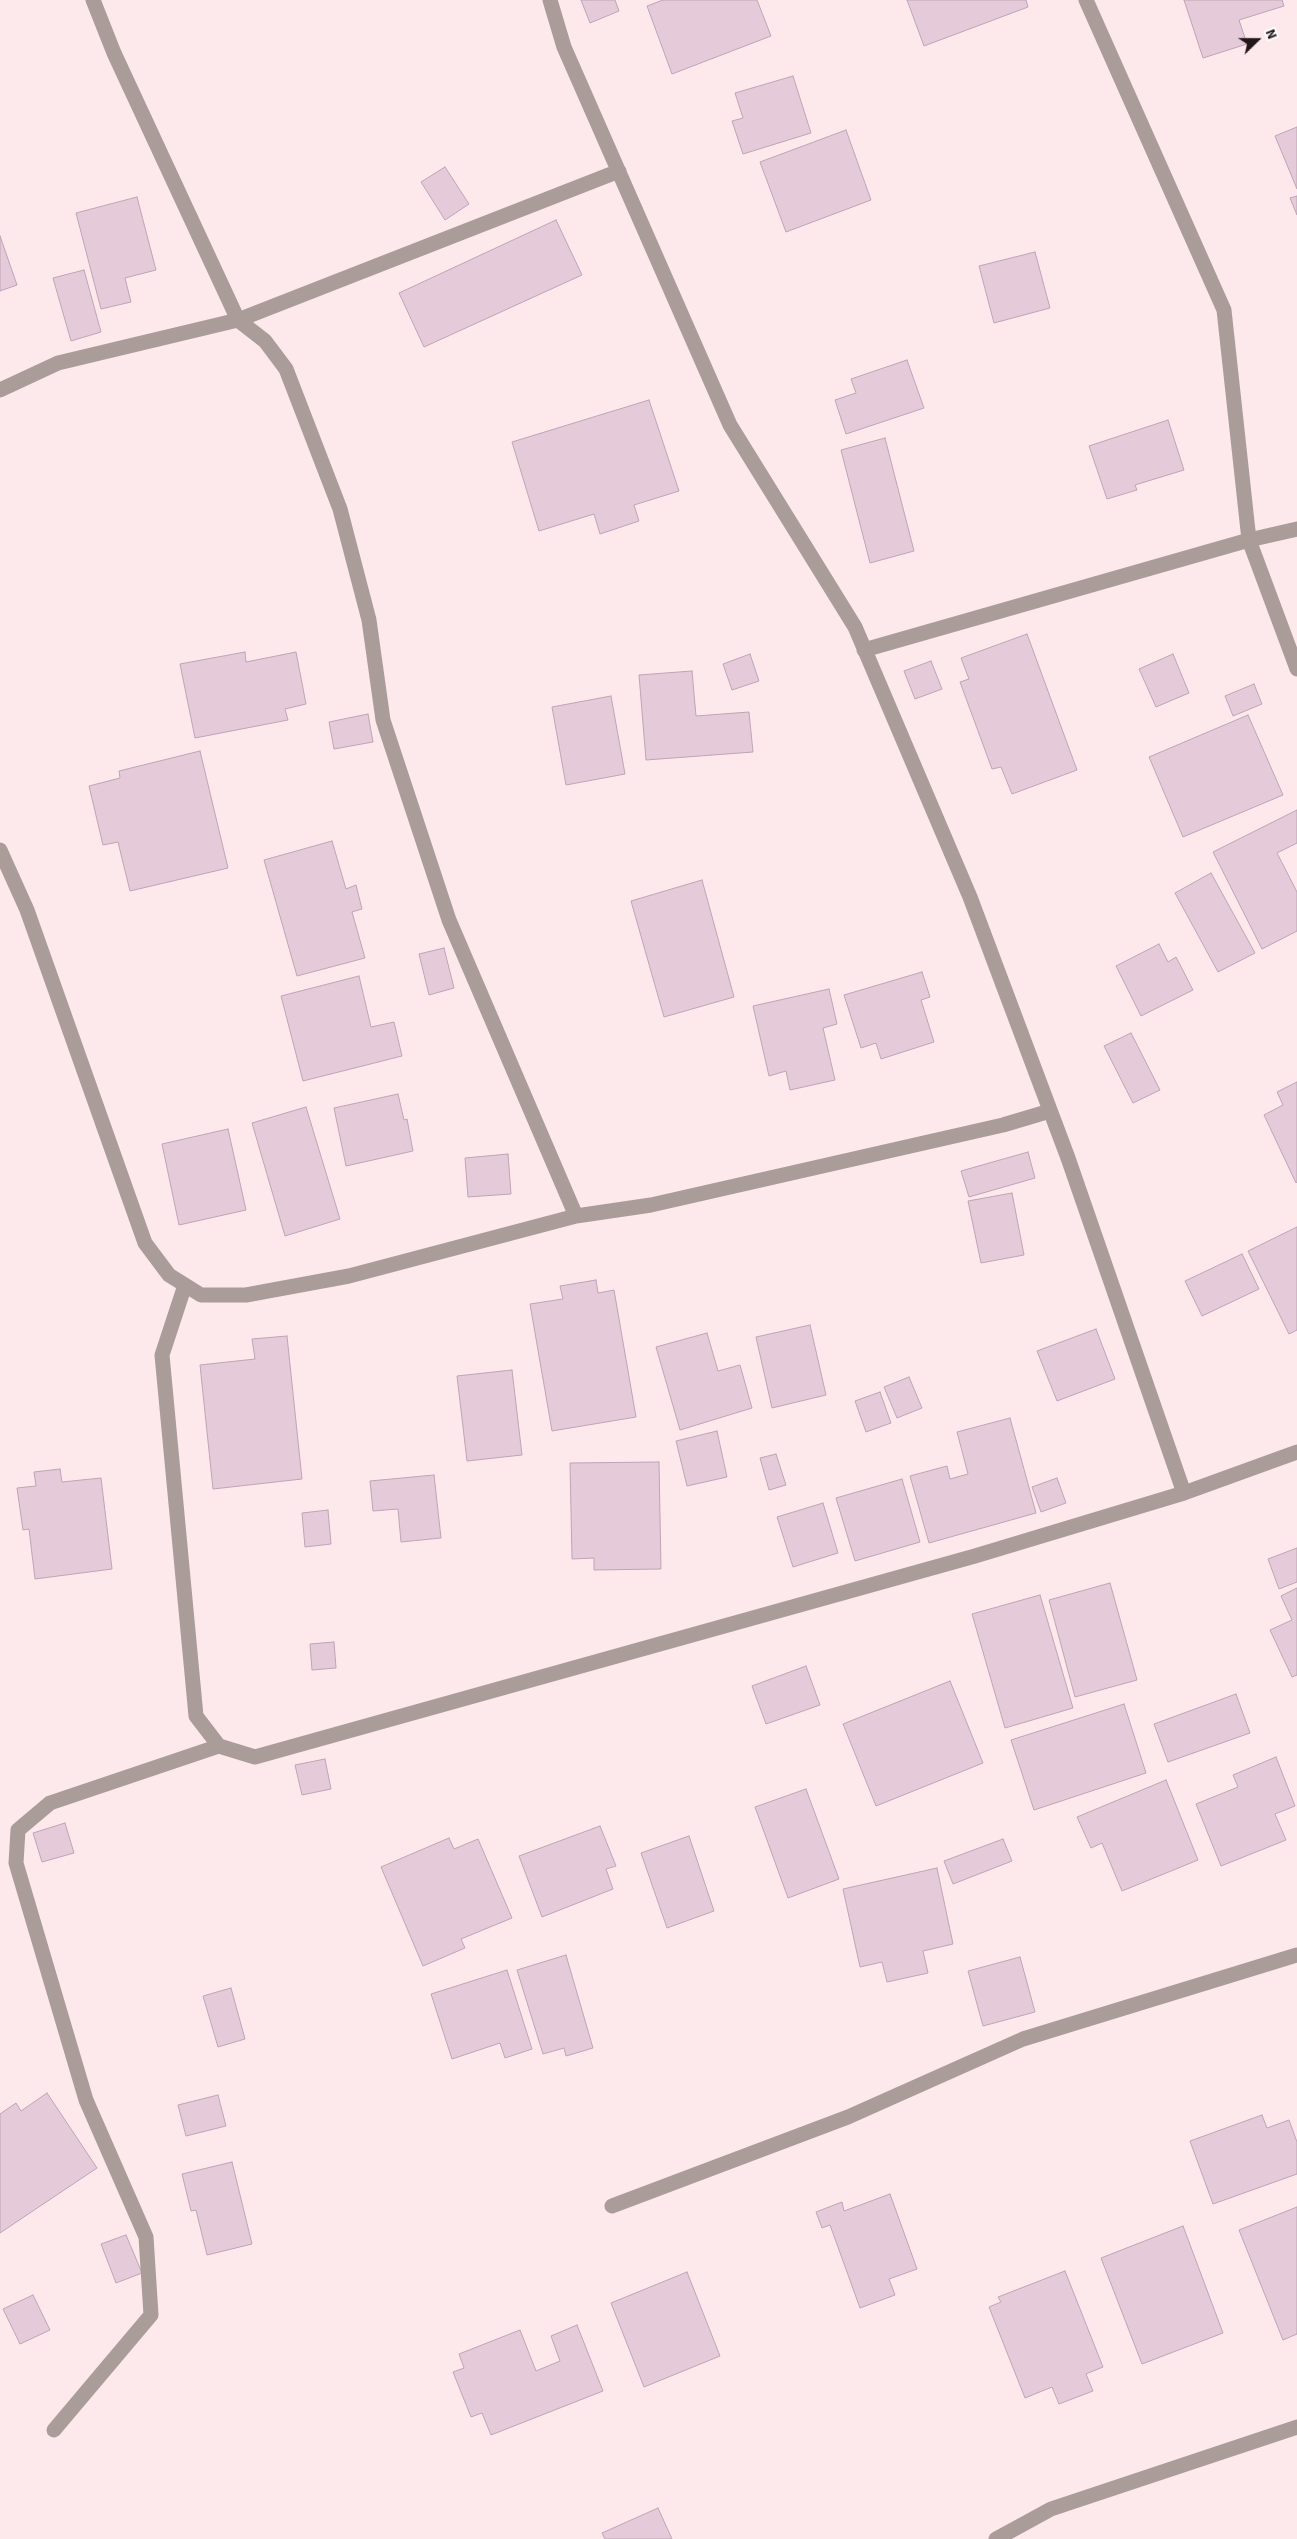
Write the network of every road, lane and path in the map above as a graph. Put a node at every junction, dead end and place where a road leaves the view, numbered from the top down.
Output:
1 (93, 0) edge
2 (550, 0) edge
3 (1086, 0) edge
4 (619, 172) junction
5 (238, 320) junction
6 (0, 390) edge
7 (1297, 529) edge
8 (1249, 540) junction
9 (864, 650) junction
10 (1297, 669) edge
11 (0, 850) edge
12 (1050, 1111) junction
13 (576, 1216) junction
14 (185, 1285) junction
15 (1297, 1452) edge
16 (1184, 1493) junction
17 (219, 1746) junction
18 (1297, 1954) edge
19 (612, 2206) dead end
20 (1297, 2428) edge
21 (54, 2430) dead end
22 (996, 2539) edge

1 - 5 street
2 - 4 street
3 - 8 street
4 - 5 street
4 - 9 street
5 - 6 street
5 - 13 street
7 - 8 street
8 - 9 street
8 - 10 street
9 - 12 street
11 - 14 street
12 - 13 street
12 - 16 street
13 - 14 street
14 - 17 street
15 - 16 street
16 - 17 street
17 - 21 street
18 - 19 street
20 - 22 street

